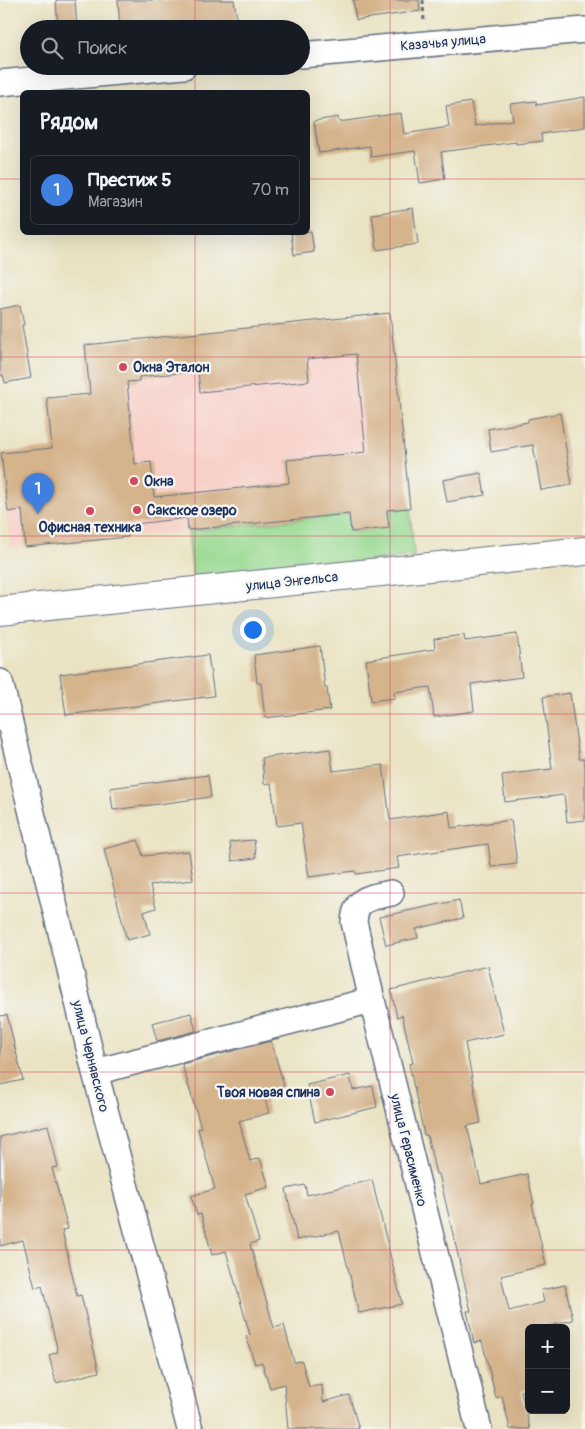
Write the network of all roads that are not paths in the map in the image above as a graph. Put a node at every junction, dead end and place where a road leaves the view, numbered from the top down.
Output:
1 (585, 30) edge
2 (310, 54) edge
3 (87, 75) edge
4 (0, 83) edge
5 (585, 550) edge
6 (0, 611) edge
7 (0, 682) edge
8 (390, 893) dead end
9 (372, 1000) junction
10 (95, 1072) junction
11 (190, 1429) edge
12 (479, 1429) edge

1 - 2 street, Казачья улица
3 - 4 street
5 - 6 street, улица Энгельса
7 - 10 street, улица Чернявского
8 - 9 street, улица Герасименко
9 - 10 street
9 - 12 street, улица Герасименко
10 - 11 street, улица Чернявского

